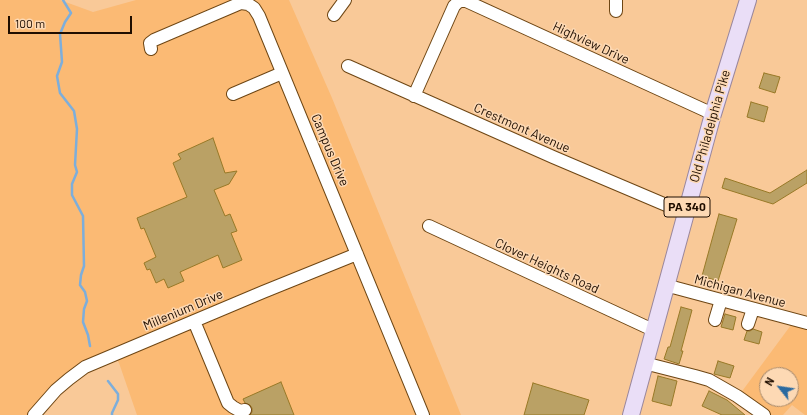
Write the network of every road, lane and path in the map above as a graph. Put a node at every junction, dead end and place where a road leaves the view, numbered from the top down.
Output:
1 (345, 0) edge
2 (748, 0) edge
3 (334, 15) dead end
4 (151, 49) dead end
5 (348, 66) dead end
6 (282, 73) junction
7 (232, 94) dead end
8 (414, 96) junction
9 (712, 114) junction
10 (685, 213) junction
11 (429, 226) dead end
12 (357, 254) junction
13 (665, 285) junction
14 (720, 300) junction
15 (753, 309) junction
16 (806, 319) edge
17 (715, 320) dead end
18 (194, 321) junction
19 (748, 324) dead end
20 (653, 330) junction
21 (644, 363) junction
22 (245, 410) dead end
23 (34, 415) edge
24 (423, 415) edge
25 (631, 415) edge
26 (764, 415) edge

1 - 3 street
2 - 9 main road, Old Philadelphia Pike / PA 340
4 - 6 street, Campus Drive
5 - 8 street, Crestmont Avenue
6 - 7 street
6 - 12 street, Campus Drive
8 - 9 street, Highview Drive
8 - 10 street, Crestmont Avenue
9 - 10 main road, Old Philadelphia Pike / PA 340
10 - 13 main road, Old Philadelphia Pike / PA 340
11 - 20 street, Clover Heights Road
12 - 18 street, Millenium Drive
12 - 24 street, Campus Drive
13 - 14 street, Michigan Avenue
13 - 20 main road, Old Philadelphia Pike / PA 340
14 - 15 street, Michigan Avenue
14 - 17 street
15 - 16 street, Michigan Avenue
15 - 19 street
18 - 22 street
18 - 23 street, Millenium Drive
20 - 21 main road, Old Philadelphia Pike / PA 340
21 - 25 main road, Old Philadelphia Pike / PA 340
21 - 26 street

